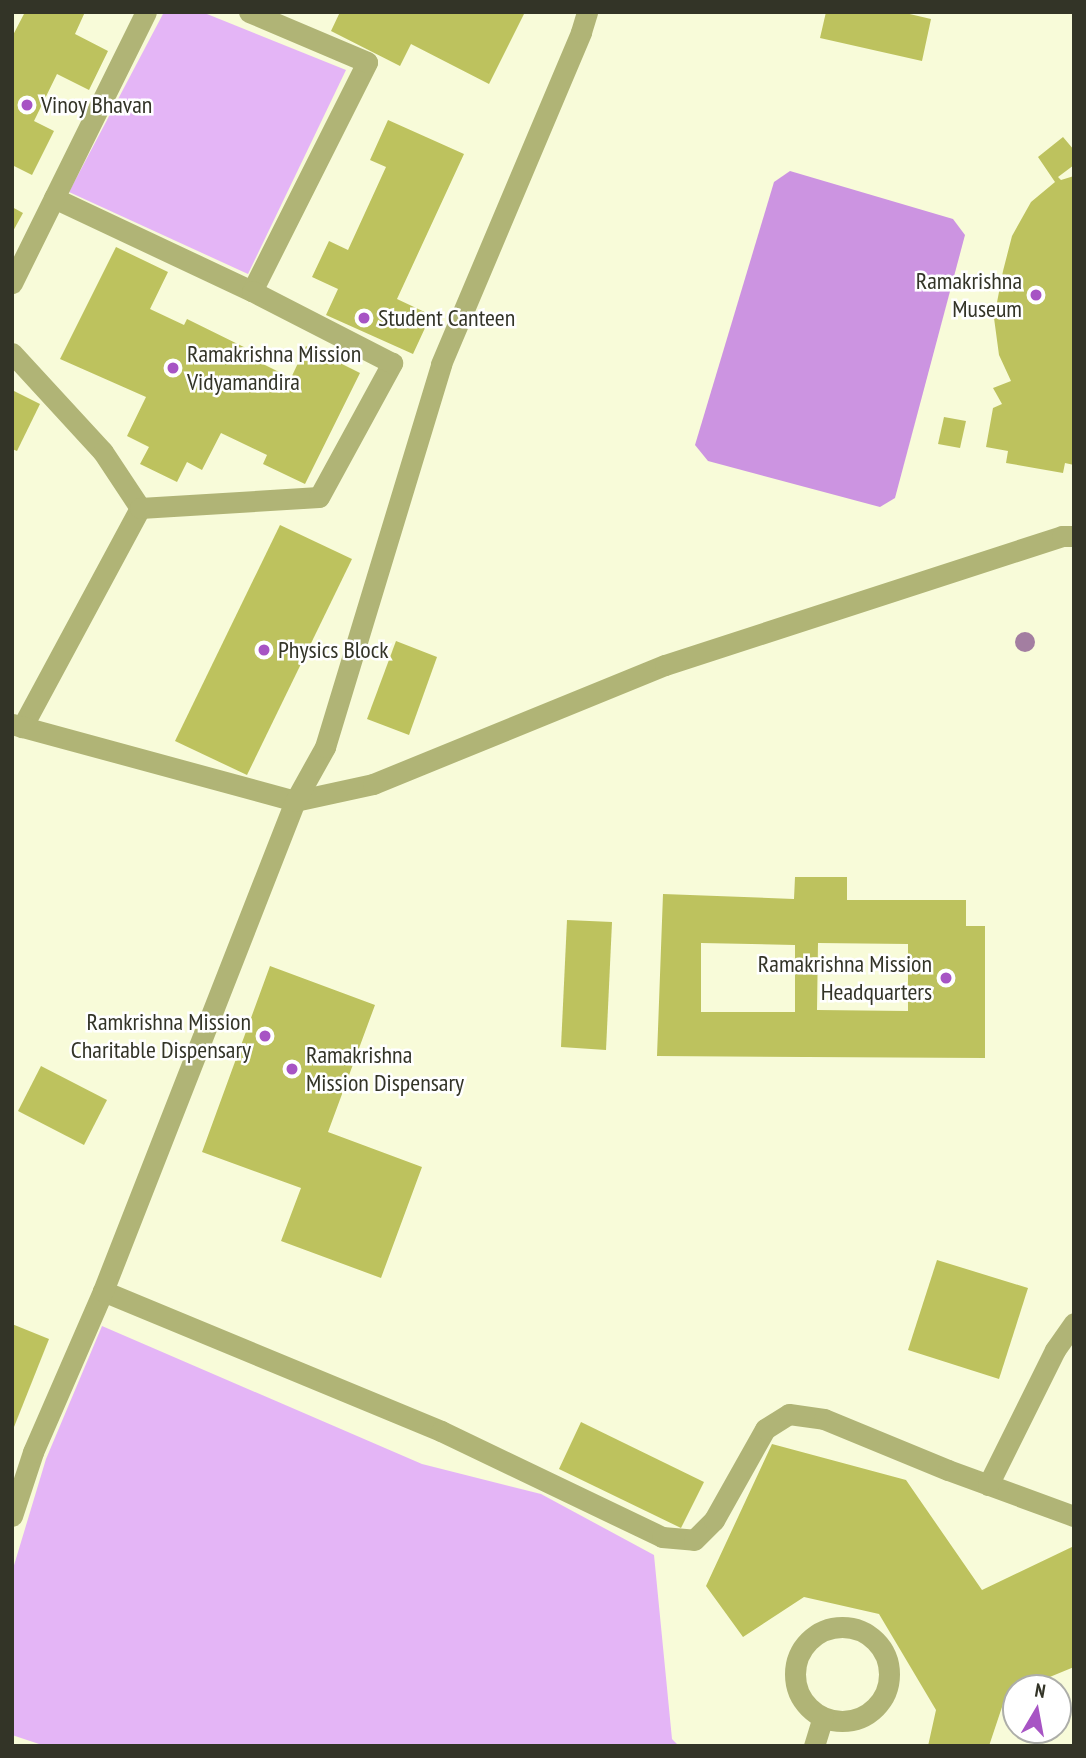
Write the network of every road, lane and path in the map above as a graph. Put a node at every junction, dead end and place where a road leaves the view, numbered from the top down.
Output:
1 (146, 12) edge
2 (249, 12) edge
3 (587, 12) edge
4 (54, 198) junction
5 (12, 283) edge
6 (252, 291) junction
7 (12, 353) edge
8 (140, 508) junction
9 (1074, 536) edge
10 (17, 726) edge
11 (295, 801) junction
12 (103, 1291) junction
13 (1074, 1323) edge
14 (988, 1485) junction
15 (12, 1516) edge
16 (1074, 1516) edge
17 (823, 1717) junction
18 (814, 1746) edge

1 - 4 street
2 - 6 street
3 - 11 street
4 - 5 street
4 - 6 street
6 - 8 street
7 - 8 street
8 - 10 street
9 - 11 street
10 - 11 street
11 - 12 street
12 - 14 street
12 - 15 street
13 - 14 street
14 - 16 street
17 - 17 street
17 - 18 street

